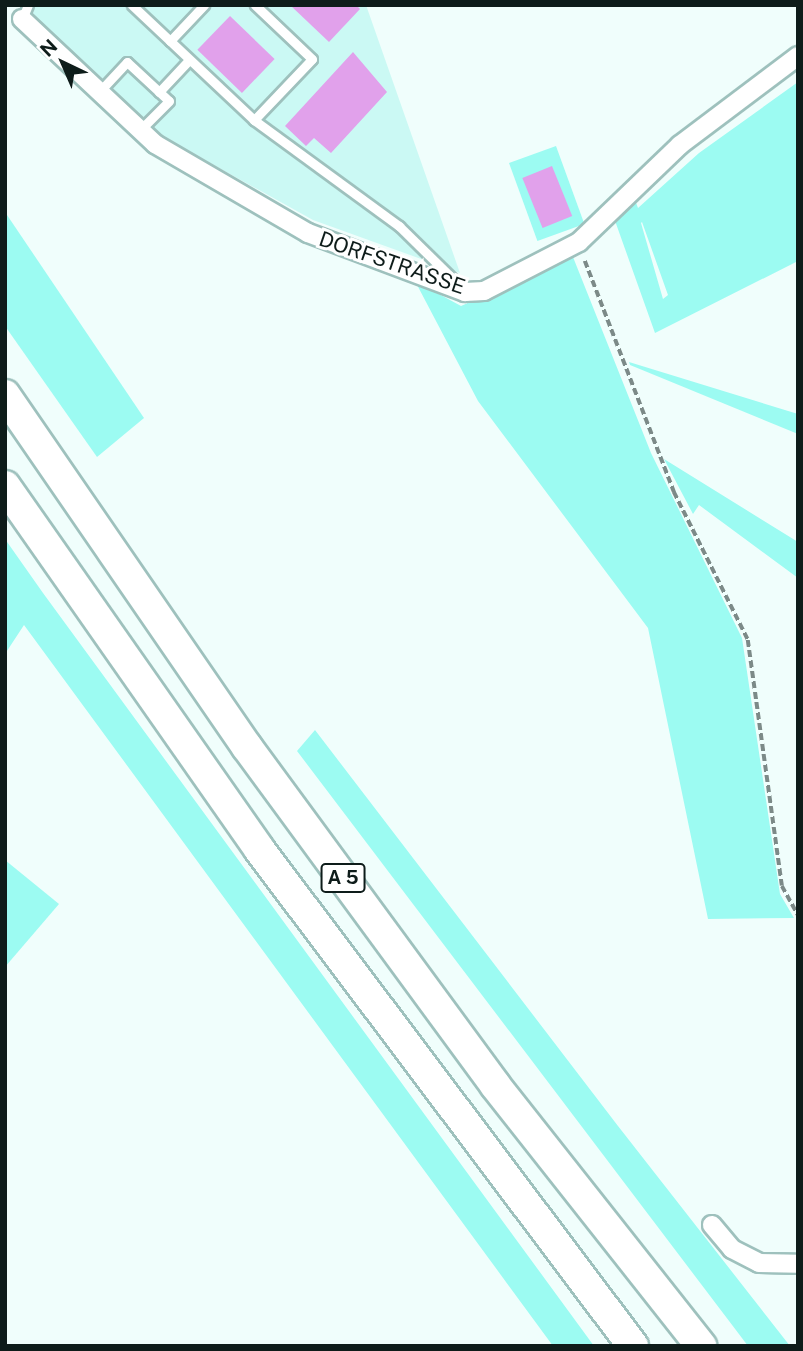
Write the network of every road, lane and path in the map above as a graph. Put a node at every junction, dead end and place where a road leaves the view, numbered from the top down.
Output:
1 (132, 5) edge
2 (204, 5) edge
3 (255, 5) edge
4 (25, 12) edge
5 (170, 41) junction
6 (798, 57) edge
7 (190, 60) junction
8 (99, 92) junction
9 (159, 92) junction
10 (254, 120) junction
11 (140, 130) junction
12 (579, 242) junction
13 (465, 292) junction
14 (5, 395) edge
15 (5, 486) edge
16 (798, 915) edge
17 (712, 1225) dead end
18 (798, 1264) edge
19 (633, 1346) edge
20 (701, 1346) edge

1 - 5 lane
2 - 5 lane
3 - 10 lane
4 - 8 street, DORFSTRASSE
5 - 7 lane
6 - 12 street, DORFSTRASSE
7 - 9 lane
7 - 10 lane
8 - 9 lane
8 - 11 street, DORFSTRASSE
9 - 11 lane
10 - 13 lane
11 - 13 street, DORFSTRASSE
12 - 13 street, DORFSTRASSE
12 - 16 path
14 - 20 highway, A 5
15 - 19 highway, A 5
17 - 18 street

